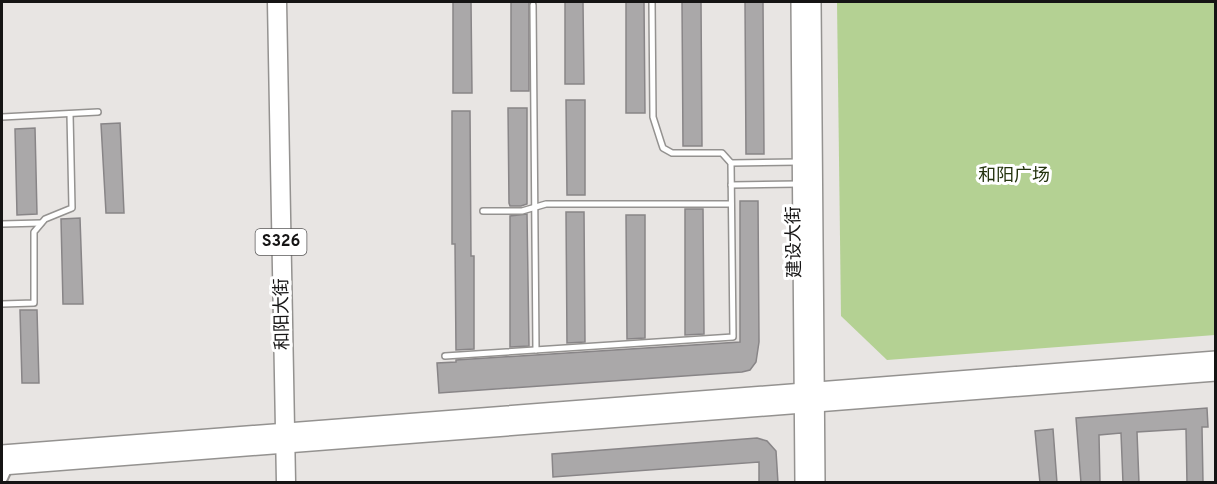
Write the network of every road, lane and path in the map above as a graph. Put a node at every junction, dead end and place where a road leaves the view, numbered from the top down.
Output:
1 (277, 2) edge
2 (286, 2) edge
3 (652, 2) edge
4 (799, 2) edge
5 (813, 2) edge
6 (533, 5) dead end
7 (98, 112) dead end
8 (70, 114) junction
9 (2, 117) edge
10 (800, 162) junction
11 (731, 163) junction
12 (801, 184) junction
13 (731, 185) junction
14 (731, 204) junction
15 (535, 206) junction
16 (483, 210) dead end
17 (41, 223) junction
18 (2, 224) edge
19 (2, 304) edge
20 (536, 350) junction
21 (445, 356) dead end
22 (1215, 359) edge
23 (1215, 373) edge
24 (809, 398) junction
25 (289, 438) junction
26 (3, 466) edge
27 (286, 483) edge
28 (295, 483) edge
29 (803, 483) edge
30 (817, 483) edge

1 - 25 main road, 和阳大街 / S326
2 - 25 main road, 和阳大街 / S326
3 - 11 lane
4 - 10 main road, 建设大街
5 - 24 main road, 建设大街
6 - 15 lane
7 - 8 lane
8 - 9 lane
8 - 17 lane
10 - 11 lane
10 - 12 main road, 建设大街
11 - 13 lane
12 - 13 lane
12 - 24 main road, 建设大街
13 - 14 lane
14 - 15 lane
14 - 20 lane
15 - 16 lane
15 - 20 lane
17 - 18 lane
17 - 19 lane
20 - 21 lane
22 - 24 main road
23 - 24 main road
24 - 25 main road
24 - 29 main road, 建设大街
24 - 30 main road, 建设大街
25 - 26 main road
25 - 27 main road, 和阳大街 / S326
25 - 28 main road, 和阳大街 / S326

